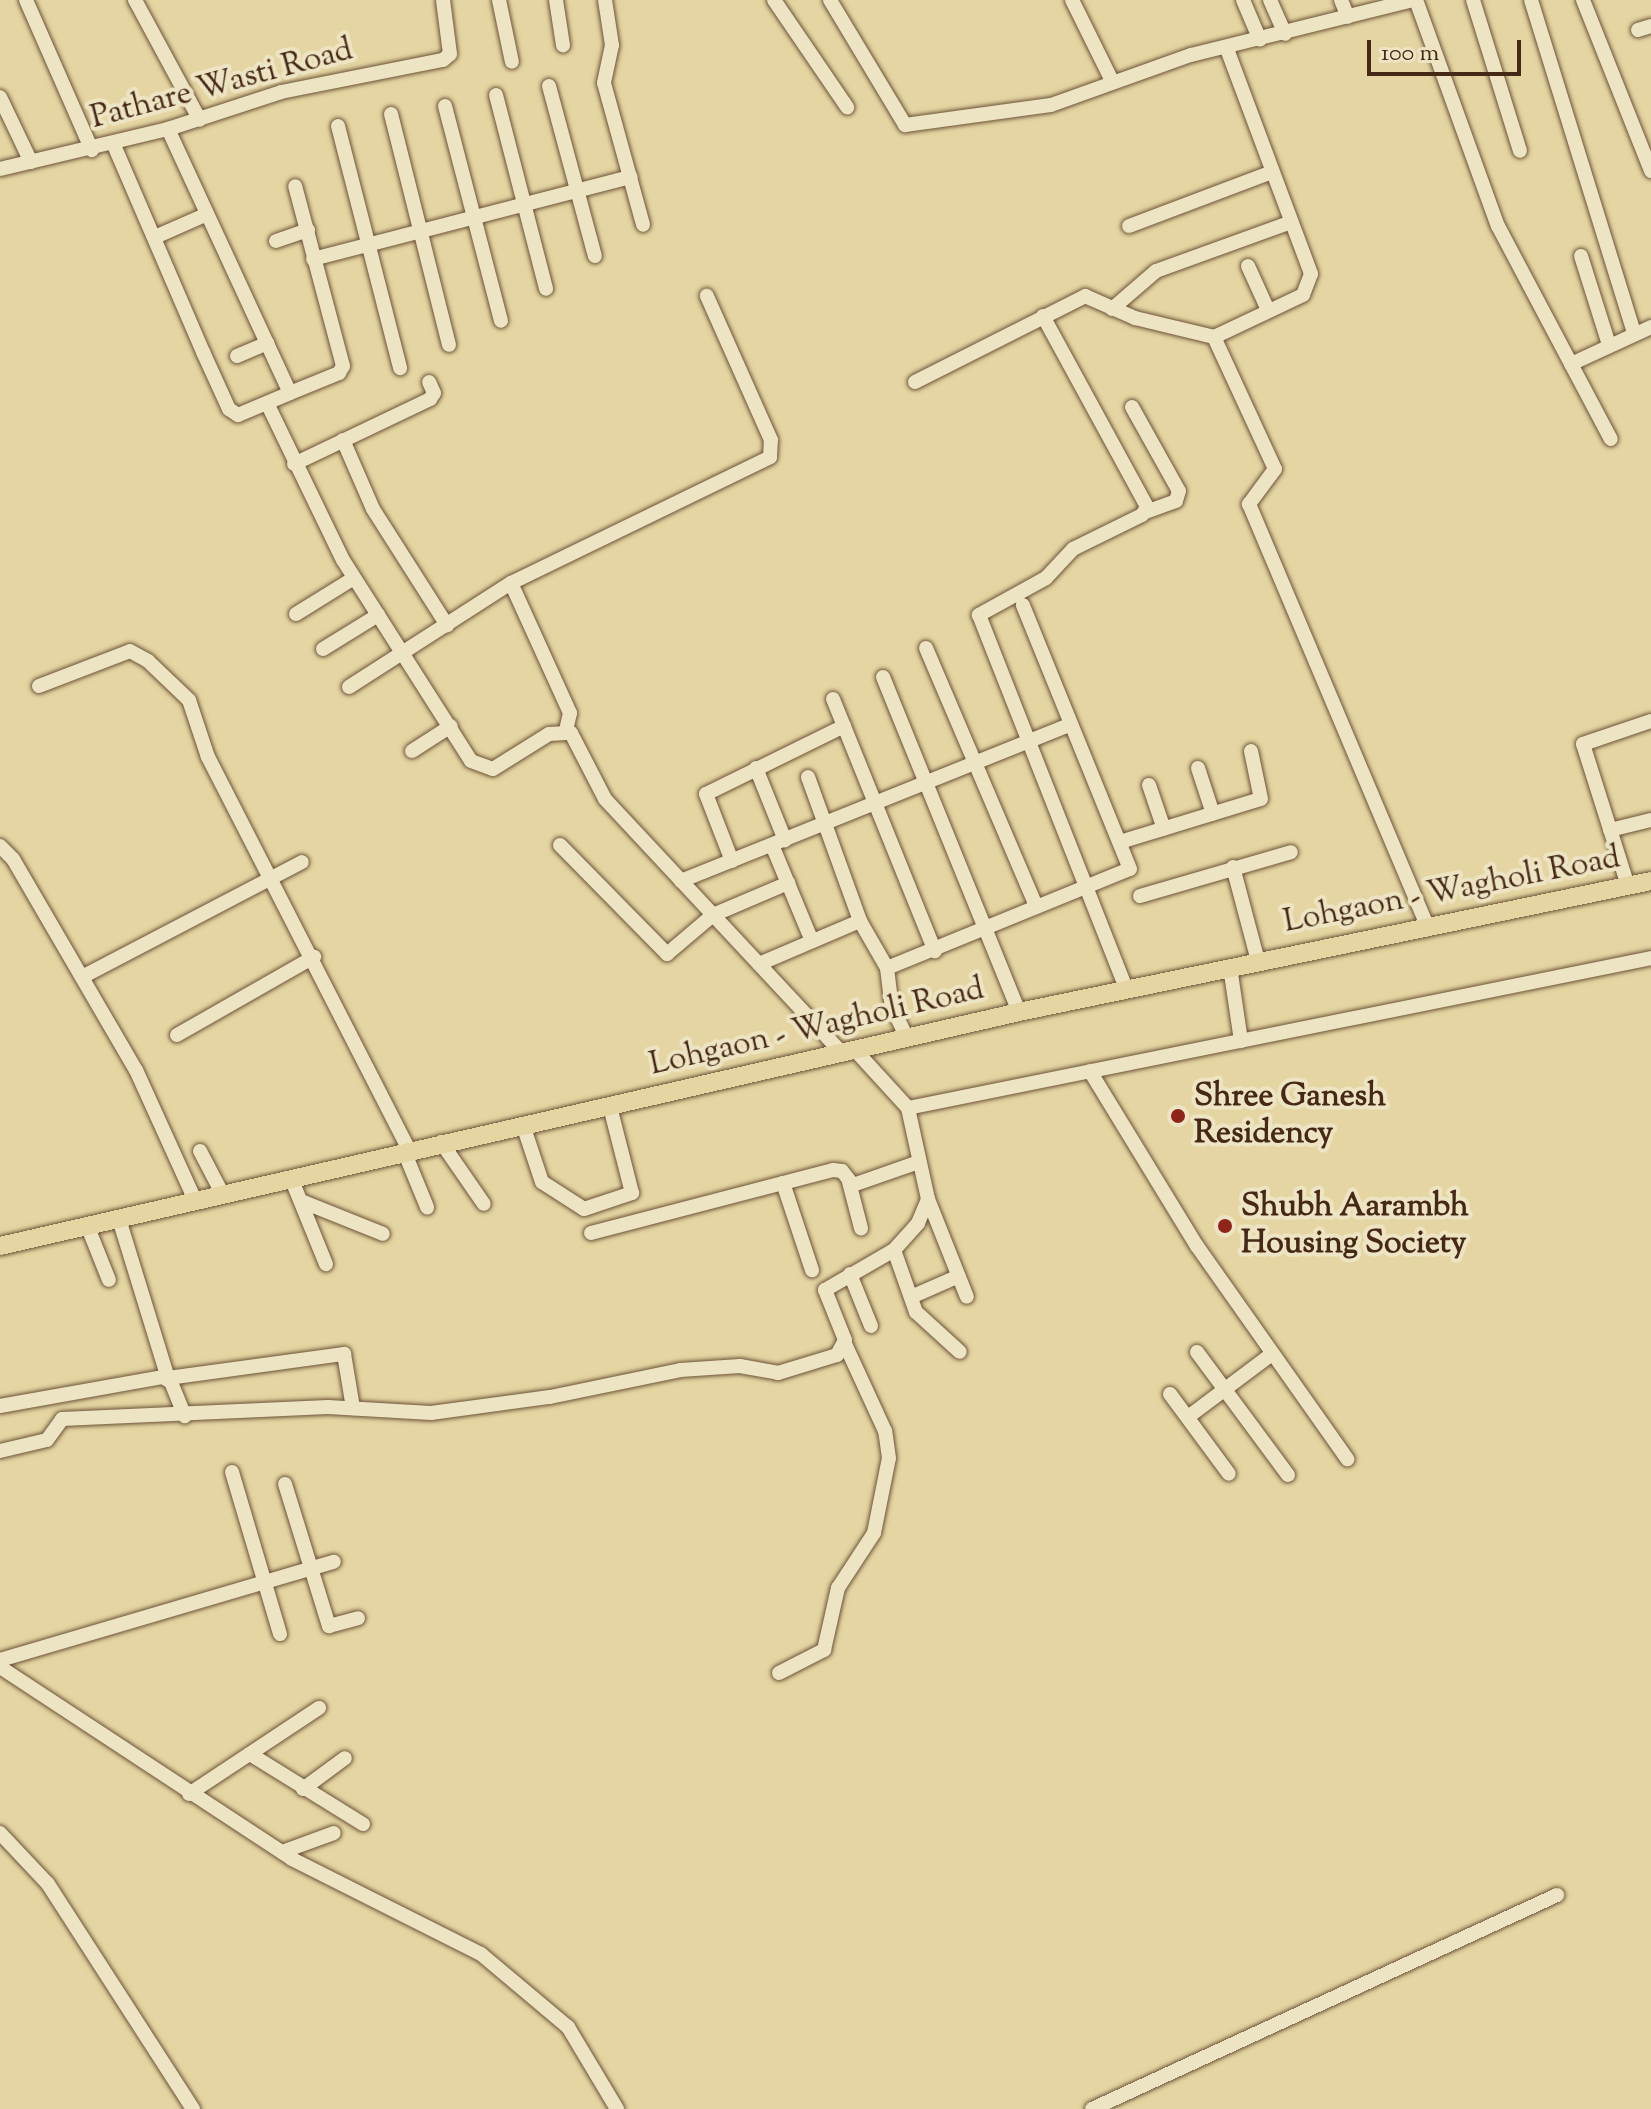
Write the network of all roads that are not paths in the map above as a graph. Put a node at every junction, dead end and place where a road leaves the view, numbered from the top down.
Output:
1 (26, 0) edge
2 (135, 0) edge
3 (443, 0) edge
4 (499, 0) edge
5 (556, 0) edge
6 (605, 0) edge
7 (774, 0) edge
8 (830, 0) edge
9 (1072, 0) edge
10 (1243, 0) edge
11 (1270, 0) edge
12 (1341, 0) edge
13 (1414, 0) edge
14 (1473, 0) edge
15 (1531, 0) edge
16 (1583, 0) edge
17 (1348, 17) junction
18 (1285, 34) junction
19 (1260, 40) junction
20 (563, 45) dead end
21 (1227, 49) junction
22 (512, 62) dead end
23 (1112, 81) junction
24 (549, 86) dead end
25 (496, 95) dead end
26 (0, 97) edge
27 (445, 106) dead end
28 (847, 107) dead end
29 (391, 114) dead end
30 (200, 120) junction
31 (338, 126) dead end
32 (168, 129) junction
33 (113, 143) junction
34 (92, 150) junction
35 (1520, 151) dead end
36 (31, 162) junction
37 (0, 169) edge
38 (1651, 169) edge
39 (1272, 172) junction
40 (631, 177) junction
41 (295, 186) dead end
42 (578, 192) junction
43 (525, 207) junction
44 (205, 215) junction
45 (473, 222) junction
46 (1291, 222) junction
47 (643, 225) dead end
48 (1129, 226) dead end
49 (308, 230) junction
50 (418, 232) junction
51 (155, 237) junction
52 (276, 241) dead end
53 (371, 248) junction
54 (595, 256) dead end
55 (1581, 256) dead end
56 (313, 259) junction
57 (1248, 266) dead end
58 (546, 289) dead end
59 (707, 296) dead end
60 (1112, 309) junction
61 (1268, 310) junction
62 (1043, 316) junction
63 (501, 321) dead end
64 (1646, 332) edge
65 (1214, 337) junction
66 (267, 343) junction
67 (449, 345) dead end
68 (1609, 345) junction
69 (237, 356) dead end
70 (1571, 364) junction
71 (400, 368) dead end
72 (429, 382) dead end
73 (915, 382) dead end
74 (290, 393) junction
75 (267, 403) junction
76 (1132, 407) dead end
77 (1611, 439) dead end
78 (343, 440) junction
79 (294, 464) junction
80 (1145, 512) junction
81 (354, 578) junction
82 (511, 583) junction
83 (1023, 605) dead end
84 (296, 614) dead end
85 (378, 615) junction
86 (447, 625) junction
87 (926, 648) dead end
88 (323, 649) dead end
89 (403, 653) junction
90 (883, 677) dead end
91 (39, 686) dead end
92 (349, 687) dead end
93 (833, 699) dead end
94 (1651, 721) edge
95 (1071, 724) junction
96 (451, 726) junction
97 (844, 726) junction
98 (566, 730) junction
99 (1029, 742) junction
100 (412, 751) dead end
101 (1251, 751) dead end
102 (977, 763) junction
103 (756, 768) junction
104 (1198, 768) dead end
105 (808, 777) dead end
106 (928, 783) junction
107 (1149, 785) dead end
108 (876, 804) junction
109 (1213, 814) junction
110 (1651, 820) edge
111 (826, 824) junction
112 (1164, 829) junction
113 (1610, 830) junction
114 (1120, 842) junction
115 (778, 843) junction
116 (560, 845) dead end
117 (0, 846) edge
118 (1291, 852) dead end
119 (732, 861) junction
120 (302, 862) dead end
121 (1233, 867) junction
122 (274, 878) junction
123 (681, 881) junction
124 (1651, 881) edge
125 (788, 883) junction
126 (1087, 884) junction
127 (1628, 886) junction
128 (1140, 896) dead end
129 (1036, 906) junction
130 (713, 915) junction
131 (860, 921) junction
132 (1426, 924) junction
133 (983, 928) junction
134 (812, 941) junction
135 (935, 951) junction
136 (314, 957) junction
137 (1651, 958) edge
138 (1258, 961) junction
139 (759, 964) junction
140 (1230, 967) junction
141 (887, 968) junction
142 (82, 977) junction
143 (1127, 990) junction
144 (1019, 1012) junction
145 (177, 1035) dead end
146 (907, 1038) junction
147 (1241, 1041) junction
148 (849, 1052) junction
149 (1090, 1071) junction
150 (610, 1107) junction
151 (908, 1108) junction
152 (523, 1125) junction
153 (441, 1142) junction
154 (407, 1150) junction
155 (200, 1151) dead end
156 (919, 1162) junction
157 (291, 1178) junction
158 (849, 1182) junction
159 (783, 1183) junction
160 (223, 1195) junction
161 (928, 1199) junction
162 (301, 1201) junction
163 (196, 1202) junction
164 (484, 1204) dead end
165 (427, 1207) dead end
166 (119, 1219) junction
167 (87, 1225) junction
168 (861, 1228) dead end
169 (591, 1233) dead end
170 (383, 1234) dead end
171 (0, 1246) edge
172 (894, 1250) junction
173 (326, 1264) dead end
174 (812, 1270) dead end
175 (850, 1274) junction
176 (959, 1276) junction
177 (109, 1280) dead end
178 (911, 1297) junction
179 (967, 1297) dead end
180 (871, 1326) dead end
181 (845, 1344) junction
182 (960, 1352) dead end
183 (1197, 1352) dead end
184 (1272, 1354) junction
185 (168, 1378) junction
186 (1225, 1389) junction
187 (1170, 1394) dead end
188 (0, 1406) edge
189 (353, 1408) junction
190 (185, 1416) junction
191 (1188, 1417) junction
192 (0, 1451) edge
193 (1347, 1459) dead end
194 (232, 1472) dead end
195 (1229, 1474) dead end
196 (1288, 1475) dead end
197 (285, 1484) dead end
198 (334, 1562) dead end
199 (310, 1568) junction
200 (265, 1582) junction
201 (358, 1618) dead end
202 (280, 1634) dead end
203 (0, 1660) edge
204 (0, 1667) edge
205 (779, 1673) dead end
206 (319, 1708) dead end
207 (250, 1754) junction
208 (345, 1758) dead end
209 (303, 1789) junction
210 (189, 1794) junction
211 (363, 1824) dead end
212 (0, 1833) edge
213 (334, 1833) dead end
214 (282, 1852) junction
215 (1557, 1895) dead end
216 (193, 2109) edge
217 (617, 2109) edge
218 (1092, 2109) edge

1 - 34 street
2 - 30 street
3 - 30 street, Pathare Wasti Road
4 - 22 street
5 - 20 street
6 - 40 street
7 - 28 street
8 - 23 street
9 - 23 street
10 - 19 street
11 - 18 street
12 - 17 street
13 - 17 street
13 - 70 street
14 - 35 street
15 - 64 street
16 - 38 street
17 - 18 street
18 - 19 street
19 - 21 street
21 - 23 street
21 - 39 street
24 - 42 street
25 - 43 street
26 - 36 street
27 - 45 street
29 - 50 street
30 - 32 street, Pathare Wasti Road
31 - 53 street
32 - 33 street, Pathare Wasti Road
32 - 44 street
33 - 34 street, Pathare Wasti Road
33 - 51 street
34 - 36 street, Pathare Wasti Road
36 - 37 street, Pathare Wasti Road
39 - 46 street
39 - 48 street
40 - 42 street
40 - 47 street
41 - 49 street
42 - 43 street
42 - 54 street
43 - 45 street
43 - 58 street
44 - 51 street
44 - 66 street
45 - 50 street
45 - 63 street
46 - 60 street
46 - 61 street
49 - 52 street
49 - 56 street
50 - 53 street
50 - 67 street
51 - 75 street
53 - 56 street
53 - 71 street
55 - 68 street
56 - 74 street
57 - 61 street
59 - 82 street
60 - 62 street
60 - 65 street
61 - 65 street
62 - 73 street
62 - 80 street
64 - 68 street
65 - 132 street
66 - 69 street
66 - 74 street
68 - 70 street
70 - 77 street
72 - 78 street
74 - 75 street
75 - 79 street
76 - 80 street
78 - 79 street
78 - 86 street
79 - 81 street
80 - 99 street
81 - 84 street
81 - 85 street
82 - 86 street
82 - 98 street
83 - 95 street
85 - 88 street
85 - 89 street
86 - 89 street
87 - 102 street
89 - 92 street
89 - 96 street
90 - 106 street
91 - 122 street
93 - 97 street
94 - 113 street
95 - 99 street
95 - 114 street
96 - 98 street
96 - 100 street
97 - 103 street
97 - 108 street
98 - 123 street
99 - 102 street
99 - 126 street
101 - 109 street
102 - 106 street
102 - 129 street
103 - 115 street
103 - 119 street
104 - 109 street
105 - 111 street
106 - 108 street
106 - 133 street
107 - 112 street
108 - 111 street
108 - 135 street
109 - 112 street
110 - 113 street
111 - 115 street
111 - 131 street
112 - 114 street
113 - 127 street
114 - 126 street
115 - 119 street
115 - 125 street
116 - 130 street
117 - 142 street
118 - 121 street
119 - 123 street
120 - 122 street
121 - 128 street
121 - 138 street
122 - 136 street
122 - 142 street
123 - 130 street
124 - 127 main road, Lohgaon - Wagholi Road
125 - 130 street
125 - 134 street
126 - 129 street
126 - 143 street
127 - 132 main road, Lohgaon - Wagholi Road
129 - 133 street
130 - 139 street
131 - 134 street
131 - 141 street
132 - 138 main road, Lohgaon - Wagholi Road
133 - 135 street
133 - 144 street
134 - 139 street
135 - 141 street
136 - 145 street
136 - 154 street
137 - 147 street
138 - 140 main road, Lohgaon - Wagholi Road
139 - 148 street
140 - 143 main road, Lohgaon - Wagholi Road
140 - 147 street
141 - 146 street
142 - 163 street
143 - 144 main road, Lohgaon - Wagholi Road
144 - 146 main road, Lohgaon - Wagholi Road
146 - 148 main road, Lohgaon - Wagholi Road
147 - 149 street
148 - 150 main road, Lohgaon - Wagholi Road
148 - 151 street
149 - 151 street
149 - 184 street
150 - 152 main road, Lohgaon - Wagholi Road
150 - 152 street
151 - 156 street
152 - 153 main road, Lohgaon - Wagholi Road
153 - 154 main road, Lohgaon - Wagholi Road
153 - 164 street
154 - 157 main road, Lohgaon - Wagholi Road
154 - 165 street
155 - 160 street
156 - 158 street
156 - 161 street
157 - 160 main road, Lohgaon - Wagholi Road
157 - 162 street
158 - 159 street
158 - 168 street
159 - 169 street
159 - 174 street
160 - 163 main road, Lohgaon - Wagholi Road
161 - 172 street
161 - 176 street
162 - 170 street
162 - 173 street
163 - 166 main road, Lohgaon - Wagholi Road
166 - 167 main road, Lohgaon - Wagholi Road
166 - 185 street
167 - 171 main road, Lohgaon - Wagholi Road
167 - 177 street
172 - 175 street
172 - 178 street
175 - 180 street
175 - 181 street
176 - 178 street
176 - 179 street
178 - 182 street
181 - 189 street
181 - 205 street
183 - 186 street
184 - 186 street
184 - 193 street
185 - 188 street
185 - 189 street
185 - 190 street
186 - 191 street
186 - 196 street
187 - 191 street
189 - 190 street
190 - 192 street
191 - 195 street
194 - 200 street
197 - 199 street
198 - 199 street
199 - 200 street
199 - 201 street
200 - 202 street
200 - 203 street
204 - 210 street
206 - 207 street
207 - 209 street
207 - 210 street
208 - 209 street
209 - 211 street
210 - 214 street
212 - 216 street
213 - 214 street
214 - 217 street
215 - 218 street

